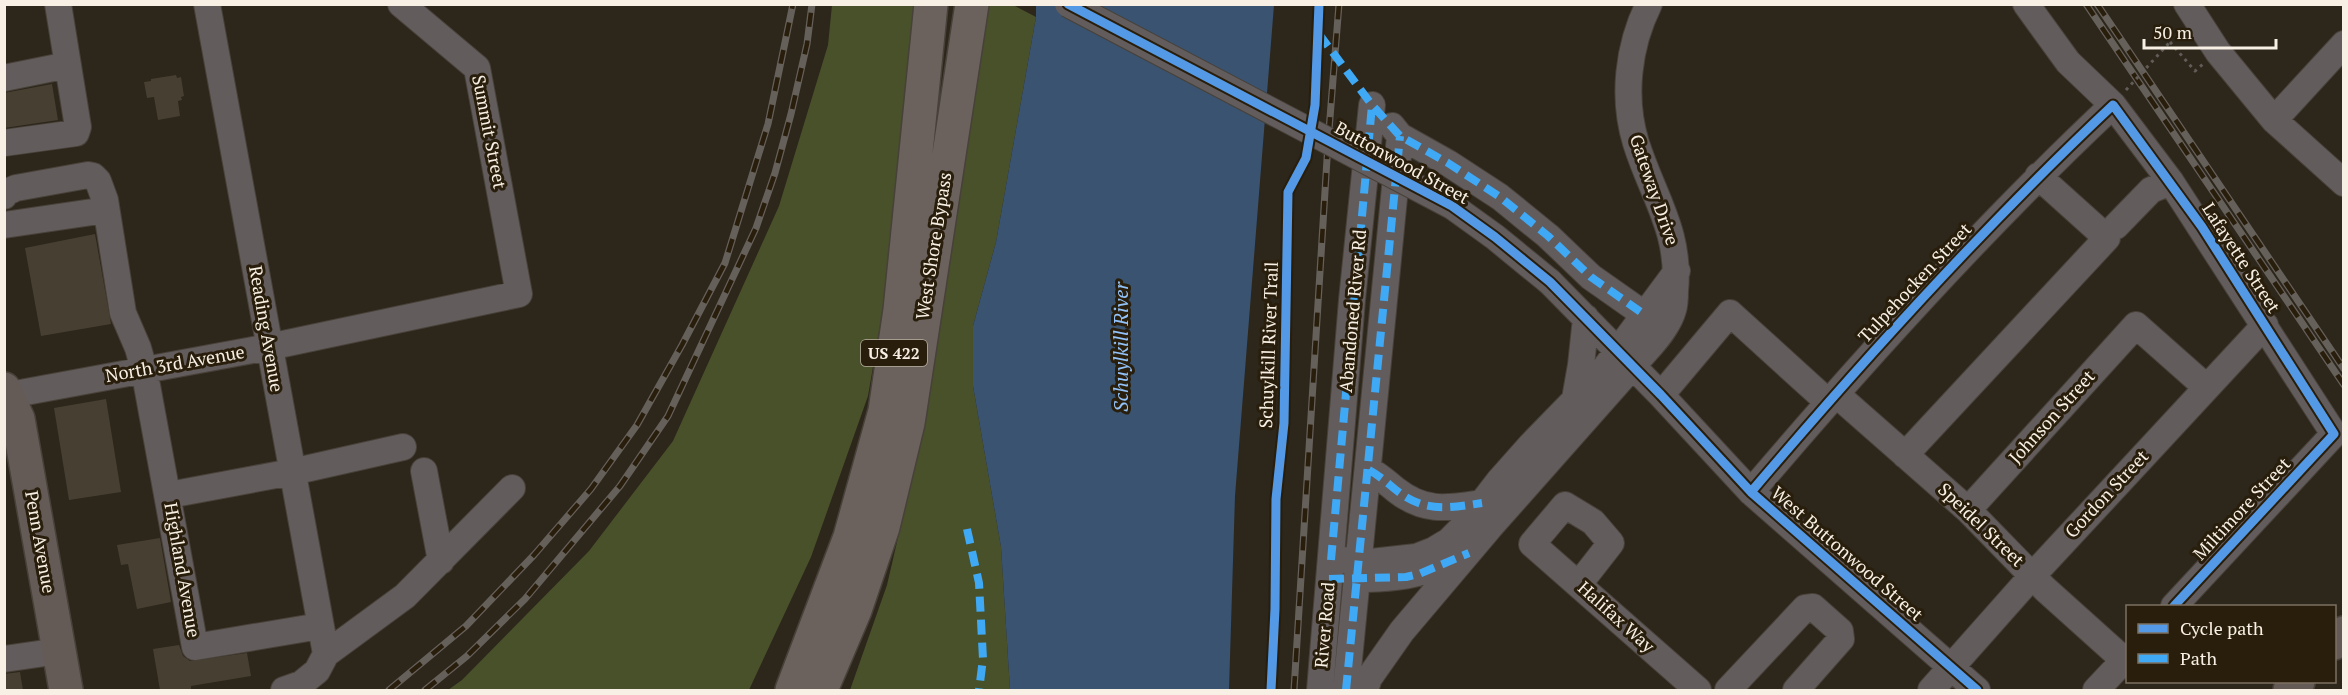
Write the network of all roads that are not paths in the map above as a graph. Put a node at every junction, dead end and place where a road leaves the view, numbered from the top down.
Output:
1 (58, 4) edge
2 (207, 4) edge
3 (401, 4) edge
4 (931, 4) edge
5 (972, 4) edge
6 (1068, 4) edge
7 (1649, 4) edge
8 (2026, 4) edge
9 (2192, 7) edge
10 (2343, 44) edge
11 (68, 65) junction
12 (4, 78) edge
13 (2119, 98) junction
14 (2274, 120) junction
15 (1400, 136) junction
16 (4, 143) edge
17 (2038, 176) junction
18 (2170, 182) junction
19 (2343, 183) edge
20 (4, 196) edge
21 (106, 210) junction
22 (6, 220) edge
23 (2116, 226) dead end
24 (1677, 272) junction
25 (1550, 282) joint
26 (519, 294) joint
27 (1645, 315) junction
28 (1586, 318) junction
29 (2265, 325) junction
30 (269, 347) junction
31 (1625, 359) junction
32 (144, 369) junction
33 (2206, 387) junction
34 (1658, 392) junction
35 (5, 395) edge
36 (1832, 398) junction
37 (1585, 404) junction
38 (2334, 434) joint
39 (403, 447) dead end
40 (1905, 455) junction
41 (4, 470) edge
42 (1369, 470) junction
43 (424, 471) dead end
44 (292, 472) junction
45 (512, 488) dead end
46 (1751, 492) junction
47 (169, 495) junction
48 (1482, 502) junction
49 (1968, 510) junction
50 (1469, 553) junction
51 (441, 561) junction
52 (1330, 570) junction
53 (1358, 570) junction
54 (2032, 575) junction
55 (1579, 584) junction
56 (2175, 605) edge
57 (850, 624) junction
58 (320, 626) junction
59 (48, 653) junction
60 (326, 654) junction
61 (2126, 658) edge
62 (4, 659) edge
63 (1952, 667) junction
64 (44, 690) edge
65 (66, 690) edge
66 (284, 690) edge
67 (799, 690) edge
68 (834, 690) edge
69 (1320, 690) edge
70 (1346, 690) edge
71 (1365, 690) edge
72 (1698, 690) edge
73 (1728, 690) edge
74 (1796, 690) edge
75 (1931, 690) edge
76 (1977, 690) edge
77 (2096, 690) edge

1 - 11 street
2 - 30 street, Reading Avenue
3 - 26 street, Summit Street
4 - 67 highway, West Shore Bypass / US 422
5 - 57 highway, West Shore Bypass / US 422
6 - 25 street, Buttonwood Street, bridge
7 - 24 street, Gateway Drive
8 - 13 street, Lafayette Street
9 - 14 street
10 - 14 street
11 - 12 street
11 - 16 street
13 - 17 street, Tulpehocken Street
13 - 18 street, Lafayette Street
14 - 19 street
15 - 27 street, Abandoned River Rd
15 - 42 street, Abandoned River Rd
15 - 52 street, Abandoned River Rd
17 - 36 street, Tulpehocken Street
17 - 40 street
18 - 23 street
18 - 29 street, Lafayette Street
20 - 21 street, Highland Avenue
21 - 22 street
21 - 32 street, Highland Avenue
24 - 27 street, Gateway Drive
24 - 31 street, Gateway Drive
25 - 28 street, West Buttonwood Street
26 - 30 street, North 3rd Avenue
27 - 31 street, Gateway Drive
28 - 31 street, West Buttonwood Street
28 - 37 street
29 - 33 street, Gordon Street
29 - 38 street, Lafayette Street
30 - 32 street, North 3rd Avenue
30 - 44 street, Reading Avenue
31 - 34 street, West Buttonwood Street
31 - 37 street
32 - 35 street, North 3rd Avenue
32 - 47 street, Highland Avenue
33 - 49 street, Johnson Street
33 - 54 street, Gordon Street
34 - 36 street, Speidel Street
34 - 37 street
34 - 46 street, West Buttonwood Street
35 - 59 main road, Penn Avenue
36 - 40 street, Speidel Street
36 - 46 street, Tulpehocken Street
37 - 48 street
37 - 50 street
38 - 56 street, Miltimore Street
39 - 44 street
40 - 49 street, Speidel Street
41 - 59 main road, Penn Avenue
42 - 48 street
42 - 53 street, Abandoned River Rd
43 - 51 street
44 - 47 street
44 - 58 street, Reading Avenue
45 - 51 street
46 - 63 street, West Buttonwood Street
47 - 58 street, Highland Avenue
48 - 53 street
49 - 54 street, Speidel Street
50 - 53 street
50 - 71 street
51 - 60 street
52 - 53 street
52 - 69 street, River Road
53 - 70 street, Abandoned River Rd
54 - 61 street, Speidel Street
54 - 63 street, Gordon Street
55 - 55 street, Halifax Way
55 - 72 street, Halifax Way
57 - 67 highway, West Shore Bypass / US 422
57 - 68 highway
58 - 60 street, Reading Avenue
59 - 62 street
59 - 64 main road, Penn Avenue
59 - 65 main road, Penn Avenue
60 - 66 street
61 - 77 street
63 - 75 street, Gordon Street
63 - 76 street, West Buttonwood Street
73 - 74 street

